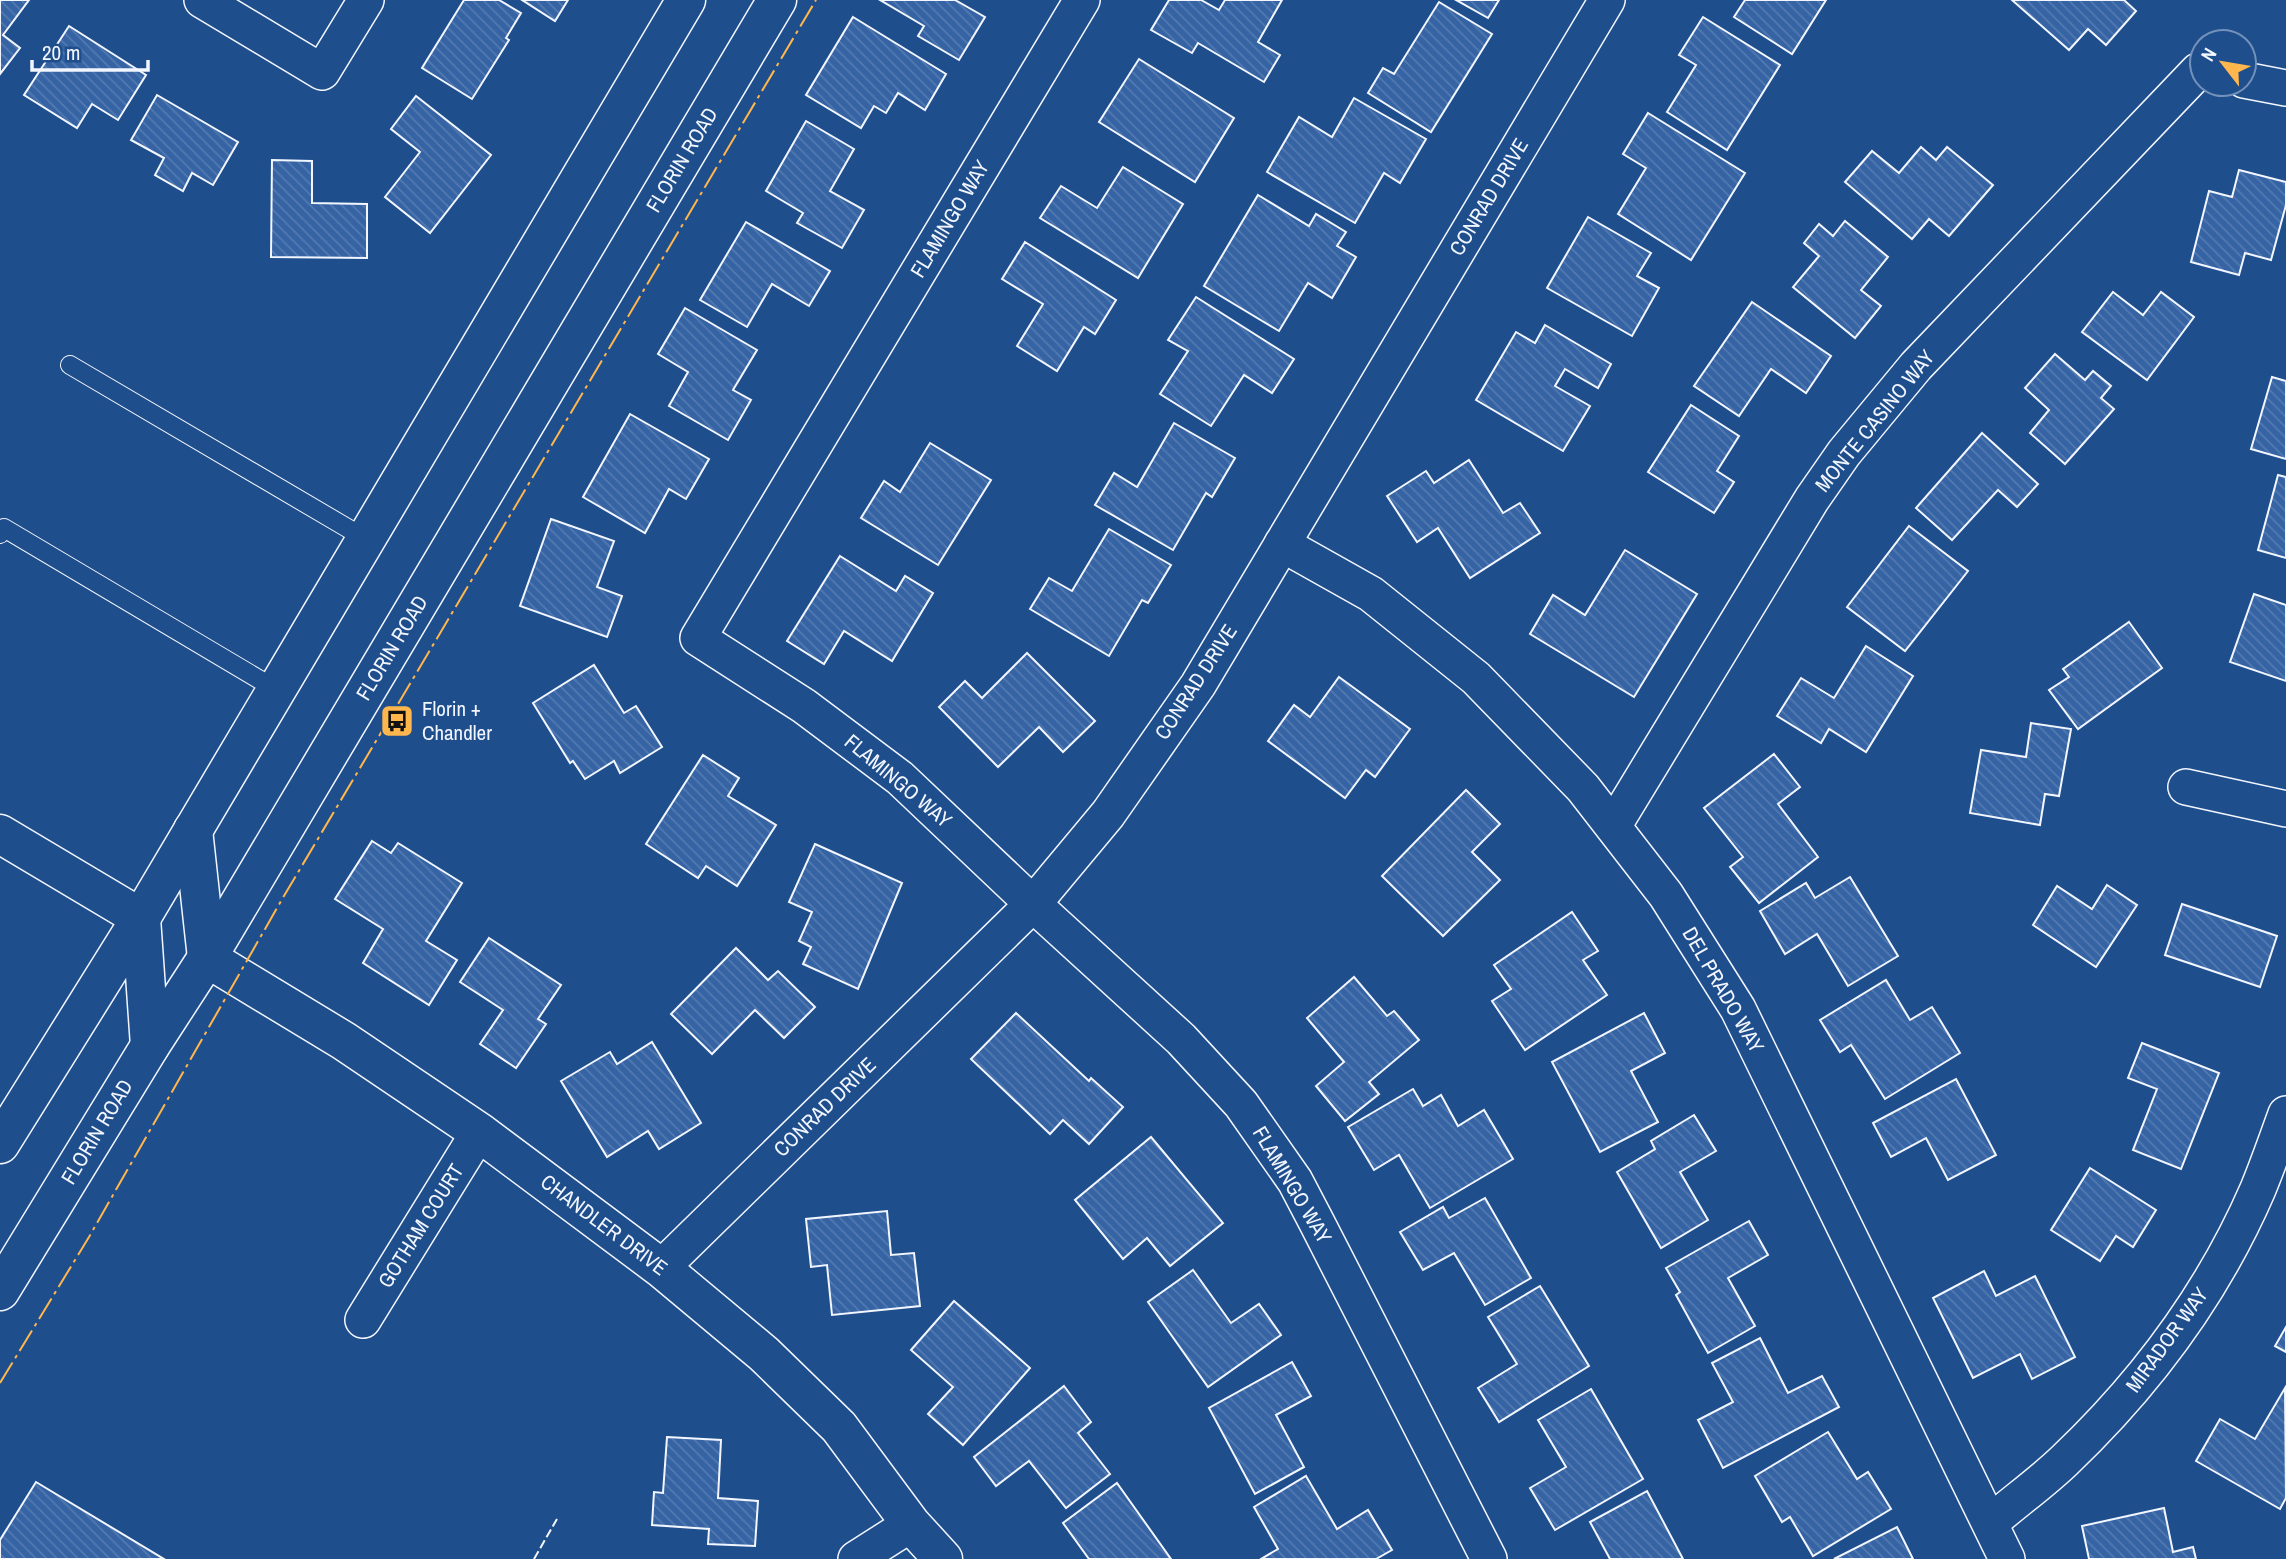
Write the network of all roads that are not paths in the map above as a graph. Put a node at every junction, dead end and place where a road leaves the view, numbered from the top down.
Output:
1 (202, 0) edge
2 (366, 0) edge
3 (686, 0) edge
4 (777, 0) edge
5 (1082, 0) edge
6 (1606, 0) edge
7 (2188, 81) edge
8 (2258, 83) edge
9 (2286, 88) edge
10 (70, 365) dead end
11 (0, 534) edge
12 (366, 539) junction
13 (1282, 544) junction
14 (277, 690) junction
15 (2186, 787) dead end
16 (2286, 809) edge
17 (1614, 825) junction
18 (193, 830) junction
19 (0, 834) edge
20 (1033, 904) junction
21 (141, 918) junction
22 (207, 958) junction
23 (150, 1046) junction
24 (2286, 1114) edge
25 (479, 1132) junction
26 (0, 1144) edge
27 (661, 1268) junction
28 (0, 1292) edge
29 (363, 1320) dead end
30 (1990, 1522) junction
31 (911, 1524) junction
32 (856, 1559) edge
33 (943, 1559) edge
34 (1489, 1559) edge
35 (2007, 1559) edge

1 - 2 street
3 - 12 main road
4 - 22 main road, FLORIN ROAD
5 - 20 street, FLAMINGO WAY
6 - 13 street, CONRAD DRIVE
7 - 17 street, MONTE CASINO WAY
8 - 9 street
10 - 12 lane
11 - 14 lane
12 - 14 main road
13 - 17 street, DEL PRADO WAY
13 - 20 street, CONRAD DRIVE
14 - 18 main road
15 - 16 street
17 - 30 street, DEL PRADO WAY
18 - 21 main road
18 - 22 main road
19 - 21 main road
20 - 27 street, CONRAD DRIVE
20 - 34 street, FLAMINGO WAY
21 - 23 main road
21 - 26 main road
22 - 23 main road, FLORIN ROAD
22 - 25 main road, CHANDLER DRIVE
23 - 28 main road, FLORIN ROAD
24 - 30 street, MIRADOR WAY
25 - 27 main road, CHANDLER DRIVE
25 - 29 street, GOTHAM COURT
27 - 31 main road, CHANDLER DRIVE
30 - 35 street, DEL PRADO WAY
31 - 32 street
31 - 33 main road, CHANDLER DRIVE

